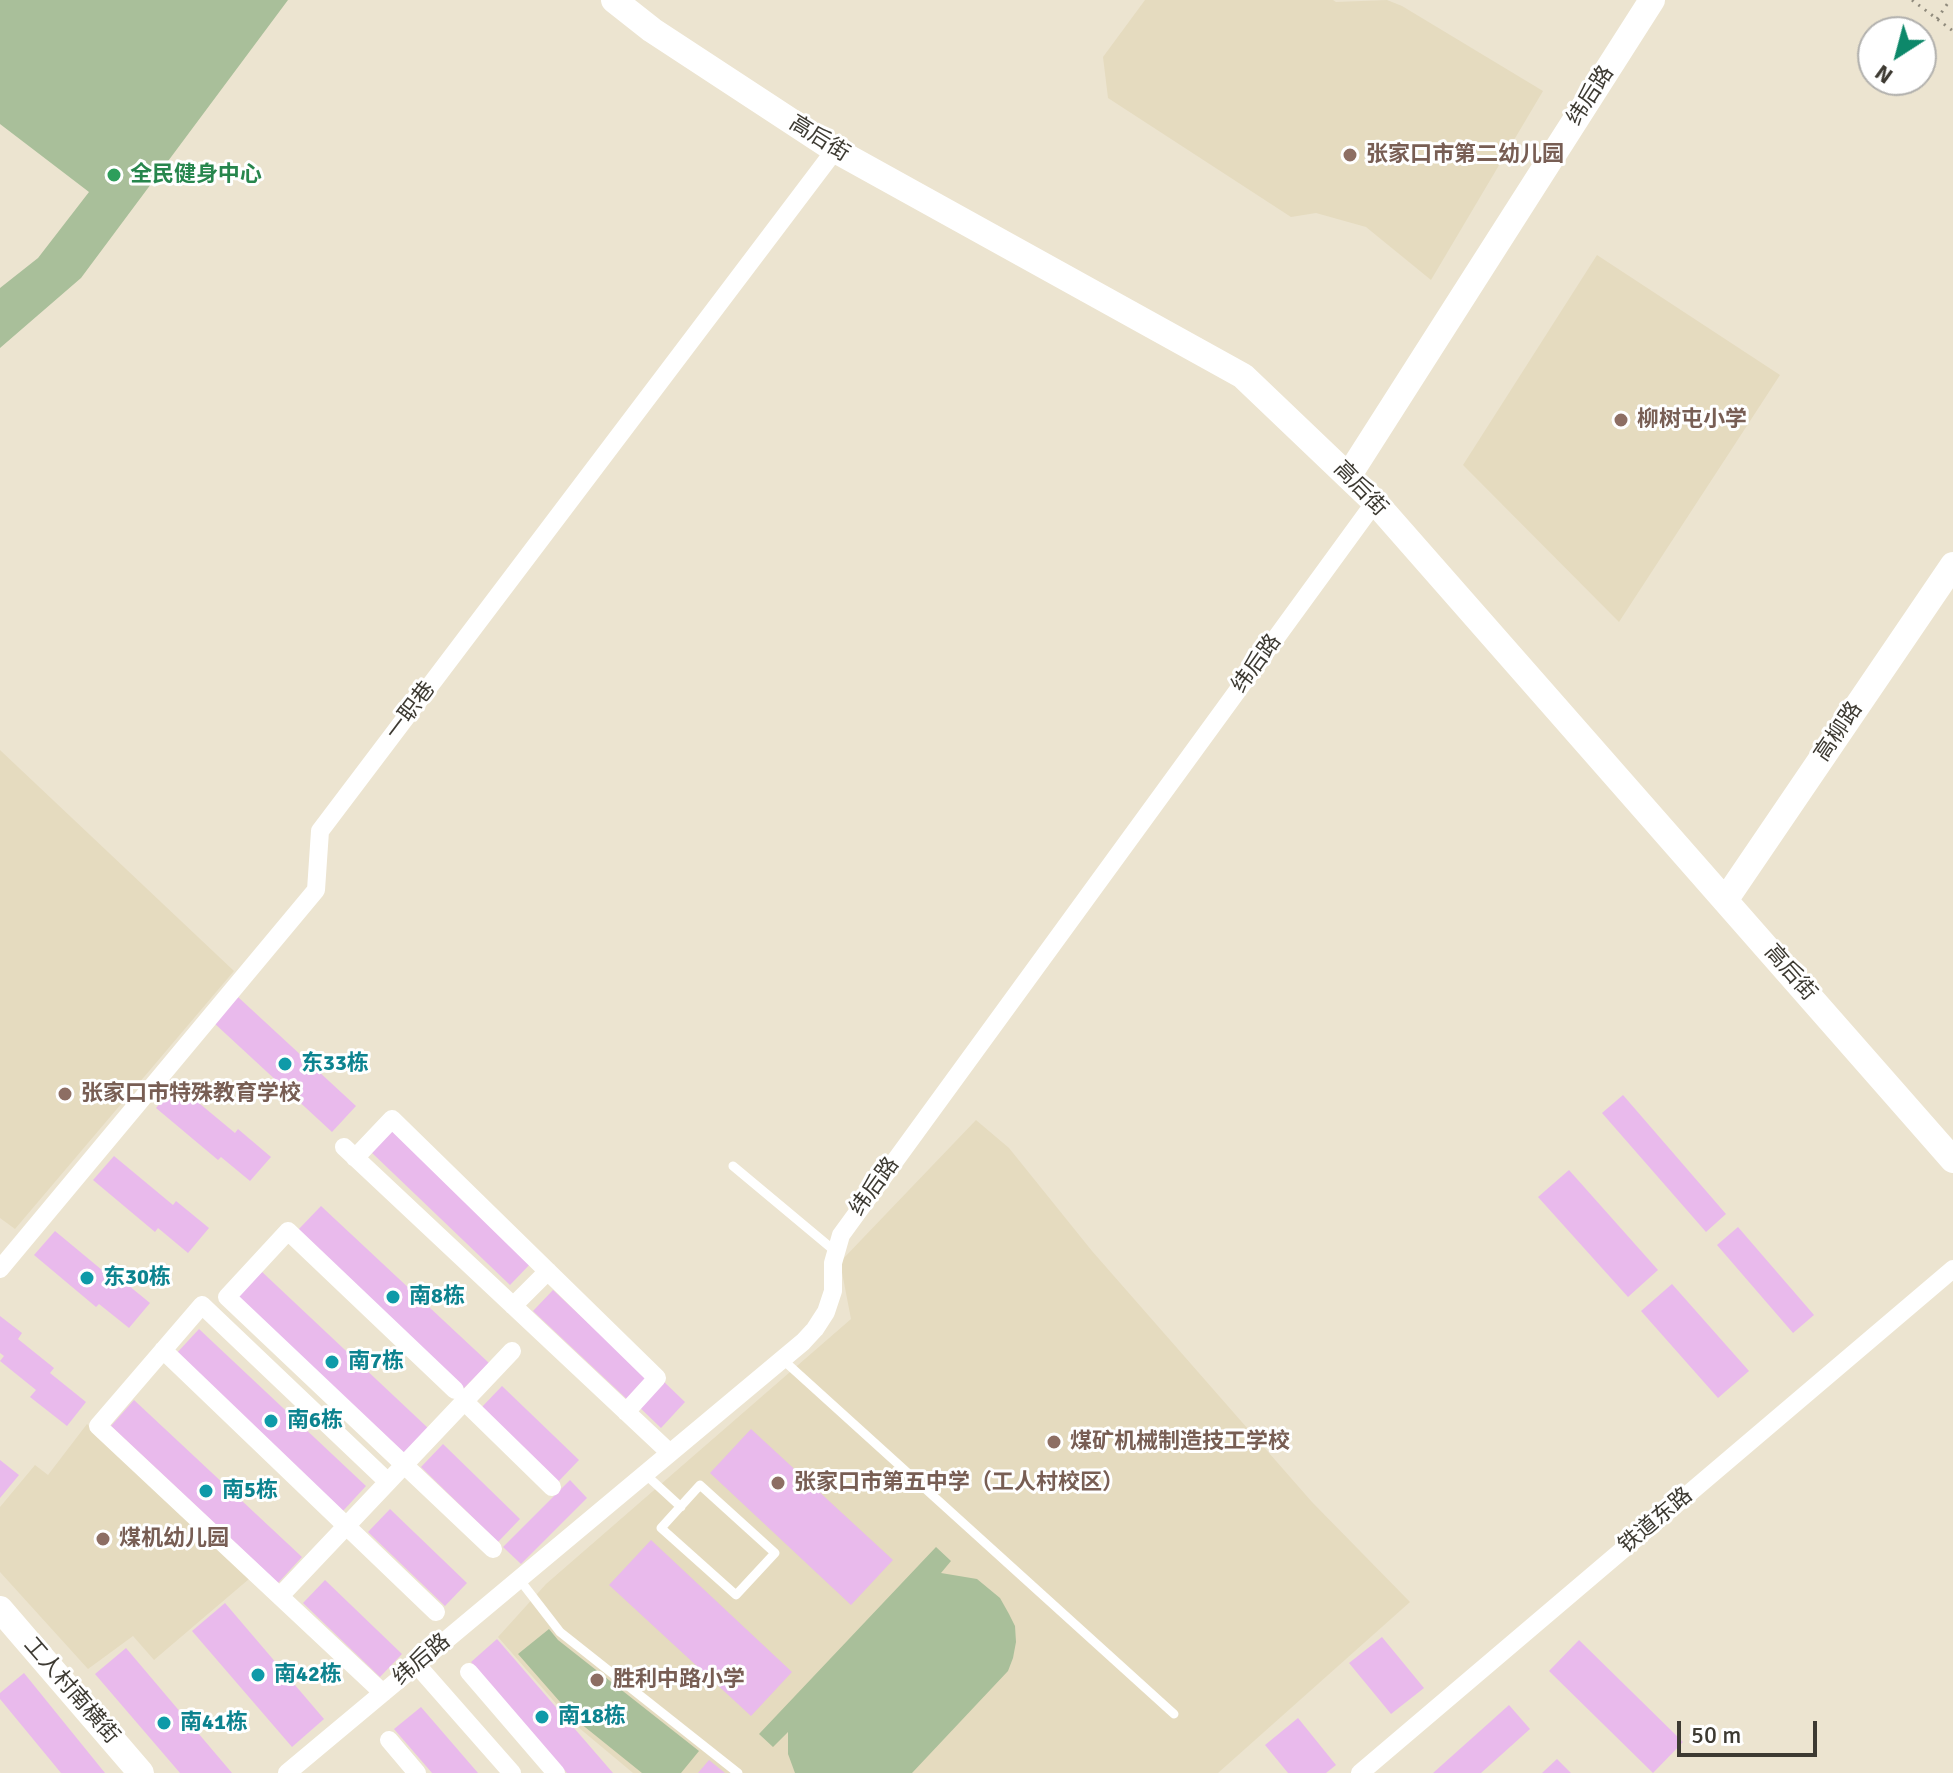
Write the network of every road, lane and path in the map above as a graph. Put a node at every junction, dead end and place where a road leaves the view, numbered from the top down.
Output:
1 (614, 0) edge
2 (1652, 0) edge
3 (1912, 0) edge
4 (1950, 0) edge
5 (1933, 16) edge
6 (1937, 19) joint
7 (1953, 31) edge
8 (835, 150) junction
9 (1349, 475) junction
10 (1375, 502) junction
11 (1953, 565) edge
12 (1726, 899) junction
13 (1953, 1160) edge
14 (733, 1166) dead end
15 (836, 1252) junction
16 (0, 1269) edge
17 (1953, 1269) edge
18 (548, 1271) junction
19 (513, 1306) junction
20 (163, 1350) junction
21 (512, 1351) dead end
22 (782, 1359) junction
23 (460, 1396) junction
24 (626, 1412) junction
25 (670, 1453) junction
26 (405, 1465) junction
27 (645, 1474) junction
28 (388, 1482) junction
29 (552, 1487) dead end
30 (681, 1507) junction
31 (346, 1527) junction
32 (493, 1549) dead end
33 (519, 1579) junction
34 (280, 1596) junction
35 (0, 1609) edge
36 (436, 1612) dead end
37 (417, 1665) junction
38 (469, 1672) dead end
39 (383, 1693) junction
40 (1174, 1714) dead end
41 (389, 1740) dead end
42 (529, 1742) junction
43 (508, 1768) edge
44 (141, 1773) edge
45 (287, 1773) edge
46 (417, 1773) edge
47 (556, 1773) edge
48 (738, 1773) edge
49 (1360, 1773) edge

1 - 8 street, 高后街
2 - 9 street, 纬后路
3 - 5 path
4 - 6 path
6 - 7 path
8 - 9 street, 高后街
8 - 16 street, 一职巷
9 - 10 street, 高后街
10 - 12 street, 高后街
10 - 15 street, 纬后路
11 - 12 street, 高柳路
12 - 13 street, 高后街
14 - 15 lane
15 - 22 street, 纬后路
17 - 49 street, 铁道东路
18 - 19 street
18 - 19 street
18 - 24 street
19 - 24 street
20 - 28 street
20 - 31 street
20 - 34 street
21 - 23 street
22 - 25 street, 纬后路
22 - 40 lane
23 - 26 street
23 - 26 street
23 - 29 street
24 - 25 street
25 - 27 street, 纬后路
26 - 28 street
26 - 32 street
27 - 30 lane
27 - 33 street, 纬后路
28 - 31 street
30 - 30 lane
31 - 34 street
31 - 36 street
33 - 37 street, 纬后路
33 - 48 lane
34 - 39 street
35 - 44 street, 工人村南横街
37 - 39 street, 纬后路
37 - 43 street
38 - 42 street
39 - 45 street, 纬后路
41 - 46 street
42 - 43 street
42 - 47 street

